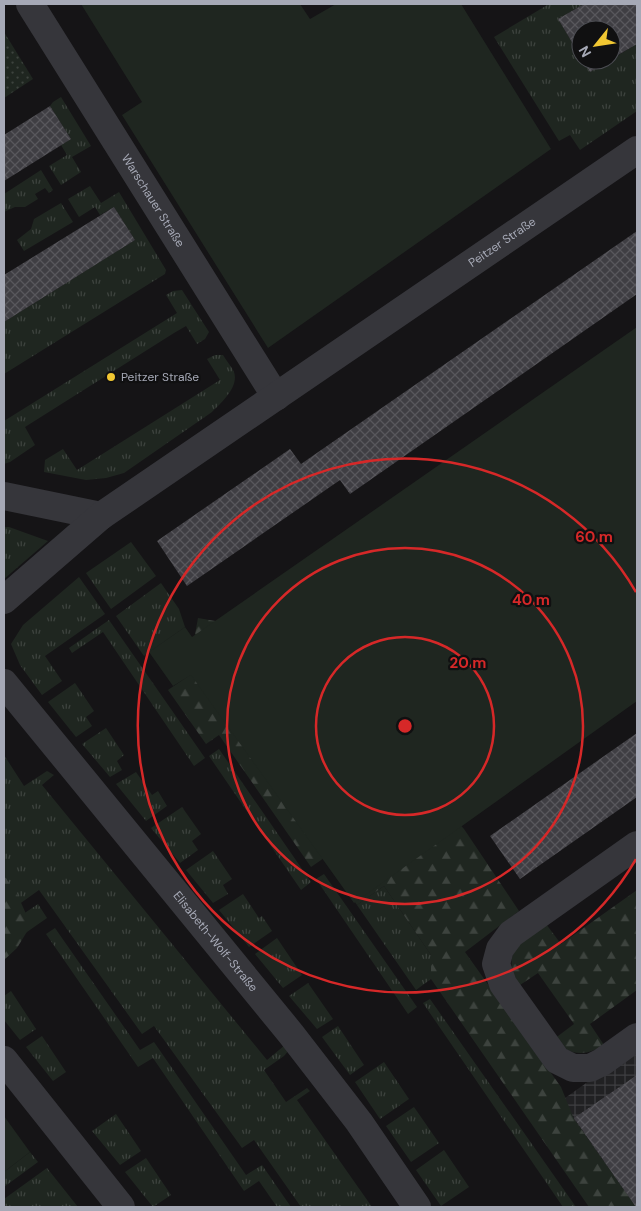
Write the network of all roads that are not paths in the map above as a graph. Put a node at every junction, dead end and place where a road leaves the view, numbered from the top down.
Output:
1 (30, 4) edge
2 (637, 150) edge
3 (276, 397) junction
4 (4, 496) edge
5 (102, 516) junction
6 (4, 600) edge
7 (4, 683) edge
8 (637, 845) edge
9 (637, 1037) edge
10 (4, 1060) edge
11 (120, 1207) edge
12 (417, 1207) edge

1 - 3 street, Warschauer Straße
2 - 3 street, Peitzer Straße
3 - 5 street, Peitzer Straße
4 - 5 street
5 - 6 street
7 - 12 street, Elisabeth-Wolf-Straße
8 - 9 street
10 - 11 street

